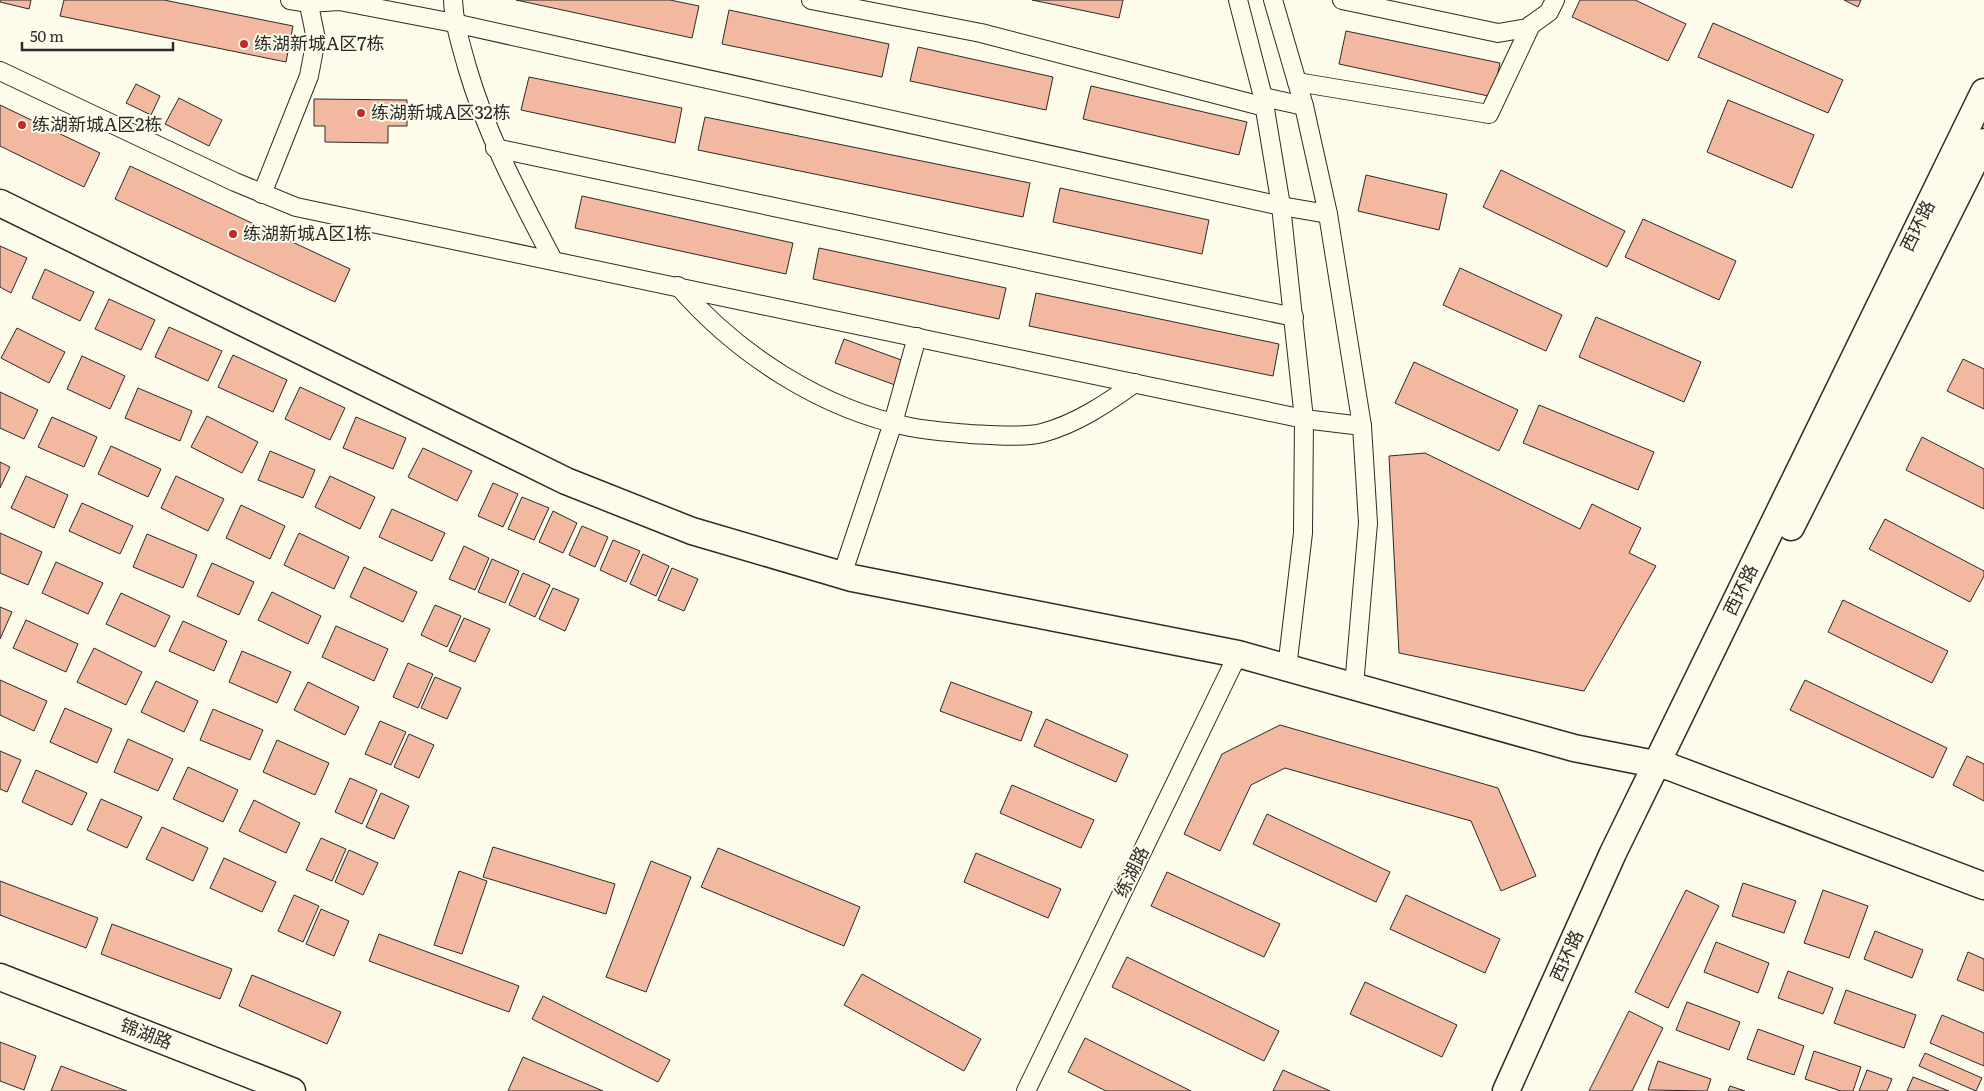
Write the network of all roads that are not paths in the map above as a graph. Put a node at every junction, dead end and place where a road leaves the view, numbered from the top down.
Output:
1 (290, 0) edge
2 (454, 0) edge
3 (812, 0) edge
4 (1238, 0) edge
5 (1273, 0) edge
6 (1342, 0) edge
7 (1555, 0) edge
8 (308, 1) edge
9 (454, 23) junction
10 (1531, 25) junction
11 (0, 71) edge
12 (1297, 82) junction
13 (1984, 92) edge
14 (1264, 102) junction
15 (1304, 106) junction
16 (1984, 142) edge
17 (496, 148) junction
18 (262, 194) junction
19 (0, 203) edge
20 (1281, 206) junction
21 (1328, 214) junction
22 (553, 260) junction
23 (678, 286) junction
24 (1294, 317) junction
25 (917, 337) junction
26 (1135, 383) junction
27 (1304, 419) junction
28 (894, 423) junction
29 (1362, 426) junction
30 (842, 575) junction
31 (1238, 654) junction
32 (1287, 668) junction
33 (1354, 686) junction
34 (1663, 766) junction
35 (1984, 886) edge
36 (0, 978) edge
37 (292, 1091) edge
38 (1026, 1091) edge
39 (1506, 1091) edge
40 (1521, 1091) edge

1 - 8 street
2 - 9 street
3 - 14 street
4 - 14 street
5 - 12 street
6 - 10 street
7 - 10 street
8 - 9 street
8 - 18 street
9 - 17 street
9 - 20 street
10 - 12 street
11 - 18 street
12 - 15 street
13 - 34 street, 西环路
14 - 15 street
14 - 20 street
15 - 21 street
16 - 34 street, 西环路
17 - 22 street
17 - 24 street
18 - 22 street
19 - 30 street
20 - 21 street
20 - 24 street
21 - 29 street
22 - 23 street
23 - 25 street
23 - 28 street
24 - 27 street
25 - 26 street
25 - 28 street
26 - 27 street
26 - 28 street
27 - 29 street
27 - 32 street
28 - 30 street
29 - 33 street
30 - 31 street
31 - 32 street
31 - 38 street, 练湖路
32 - 33 street
33 - 34 street
34 - 35 street
34 - 39 street, 西环路
34 - 40 street, 西环路
36 - 37 street, 锦湖路

